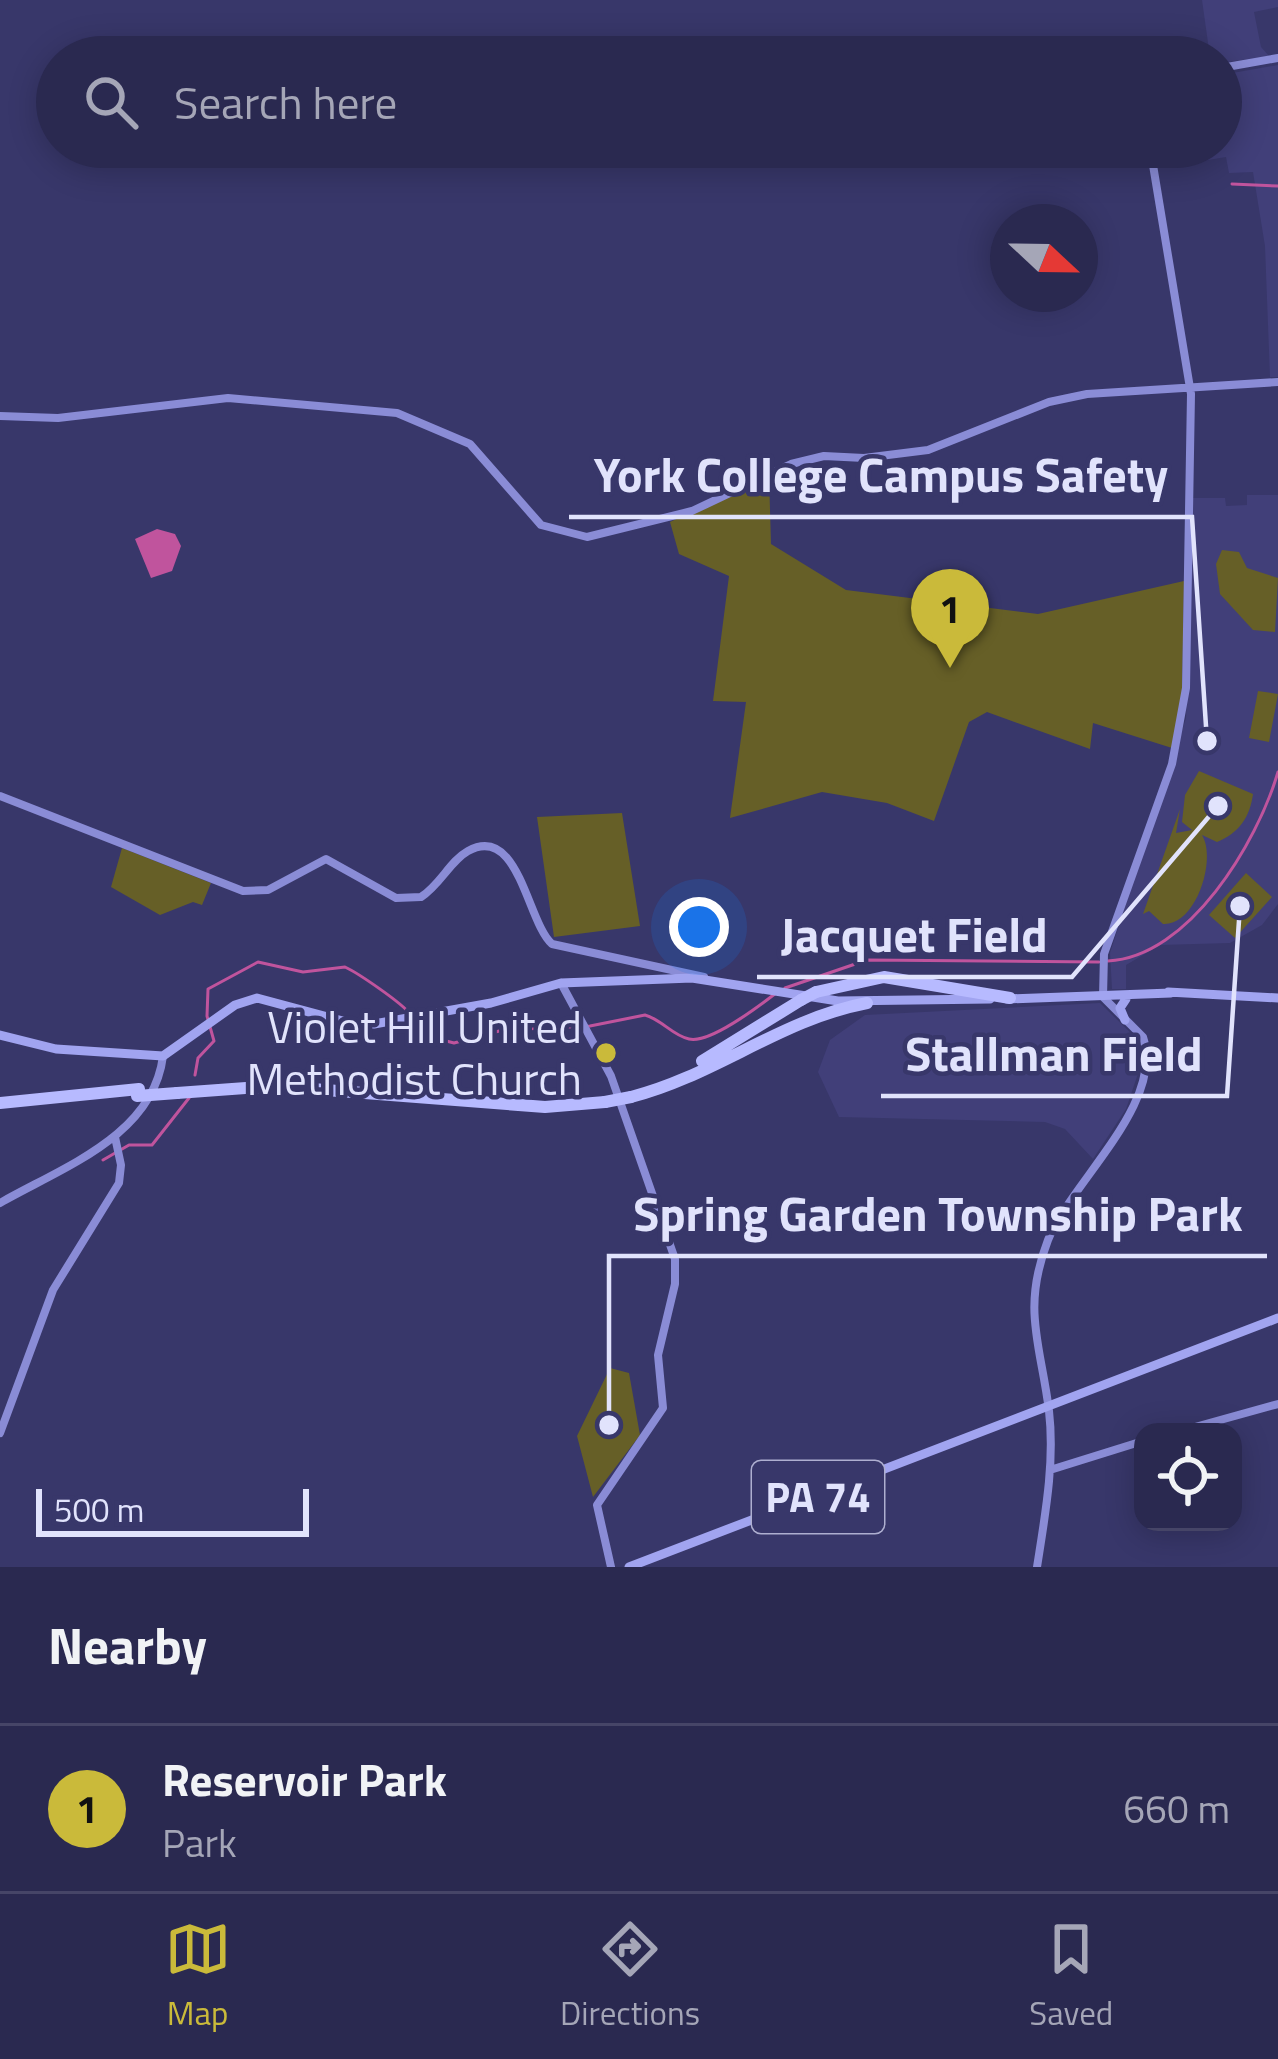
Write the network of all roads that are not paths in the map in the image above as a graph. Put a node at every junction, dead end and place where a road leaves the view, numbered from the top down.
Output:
1 (1278, 58) edge
2 (1242, 64) edge
3 (1154, 168) edge
4 (1278, 382) edge
5 (1190, 387) junction
6 (0, 416) edge
7 (0, 796) edge
8 (706, 978) junction
9 (561, 983) junction
10 (1172, 993) junction
11 (1103, 997) junction
12 (1010, 998) junction
13 (1130, 998) junction
14 (1278, 998) edge
15 (867, 1003) junction
16 (1125, 1020) junction
17 (0, 1035) edge
18 (163, 1056) junction
19 (629, 1093) junction
20 (0, 1107) edge
21 (115, 1136) junction
22 (0, 1203) edge
23 (1278, 1318) edge
24 (1278, 1405) edge
25 (1049, 1408) junction
26 (1211, 1423) edge
27 (0, 1433) edge
28 (1134, 1444) edge
29 (1050, 1470) junction
30 (611, 1567) edge
31 (629, 1567) edge
32 (1037, 1567) edge

1 - 2 street
3 - 5 street
4 - 5 street
5 - 6 street
5 - 11 street
7 - 8 street
8 - 9 main road
8 - 15 main road
9 - 18 main road
9 - 30 street
10 - 11 main road
10 - 13 main road
10 - 14 main road
11 - 12 main road
11 - 13 main road
11 - 16 street
12 - 15 main road
12 - 19 highway, bridge
13 - 16 main road
15 - 19 highway
16 - 25 street
17 - 18 main road
18 - 21 street
19 - 20 highway, bridge
21 - 22 street
21 - 27 street
23 - 25 main road, PA 74
24 - 26 street
25 - 29 street
25 - 31 main road, PA 74
28 - 29 street
29 - 32 street

